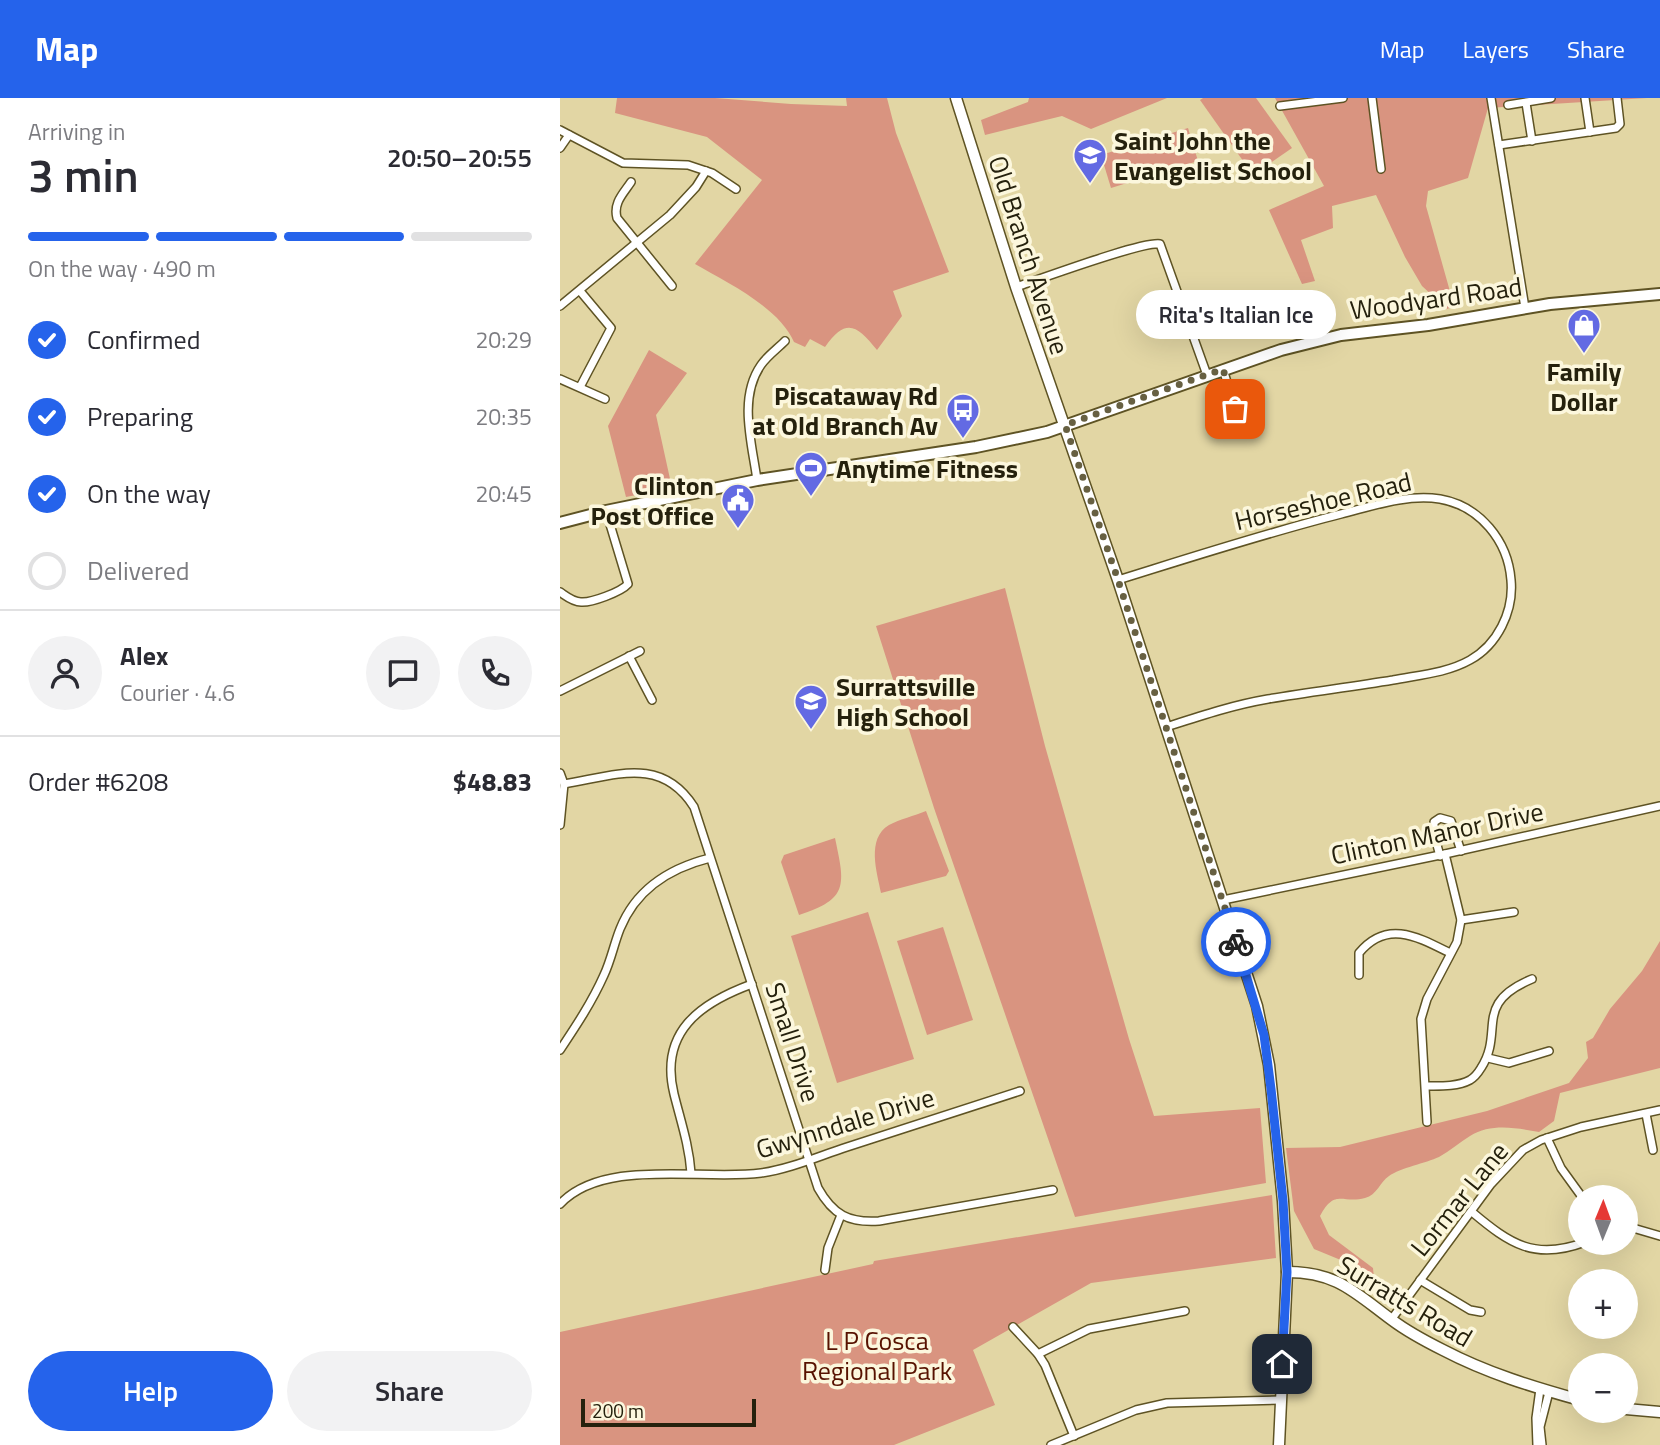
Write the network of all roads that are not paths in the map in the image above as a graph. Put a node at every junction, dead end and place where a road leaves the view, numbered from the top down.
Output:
1 (956, 98) edge
2 (1343, 98) edge
3 (1372, 98) edge
4 (1491, 98) edge
5 (1551, 98) edge
6 (1585, 98) edge
7 (1617, 98) edge
8 (1310, 100) edge
9 (1526, 103) junction
10 (1508, 105) dead end
11 (1280, 106) dead end
12 (560, 130) edge
13 (1590, 132) junction
14 (569, 135) junction
15 (1532, 141) junction
16 (1499, 145) junction
17 (560, 148) edge
18 (1381, 169) dead end
19 (706, 171) junction
20 (631, 182) dead end
21 (736, 189) dead end
22 (636, 243) junction
23 (672, 286) dead end
24 (1016, 287) junction
25 (580, 290) junction
26 (1660, 294) edge
27 (560, 306) edge
28 (1525, 308) junction
29 (785, 341) dead end
30 (1223, 369) junction
31 (1207, 375) junction
32 (560, 379) edge
33 (580, 387) junction
34 (604, 399) dead end
35 (1065, 425) junction
36 (1240, 425) dead end
37 (757, 480) junction
38 (606, 511) junction
39 (560, 523) edge
40 (1118, 580) junction
41 (560, 592) edge
42 (640, 651) dead end
43 (629, 656) junction
44 (560, 691) edge
45 (652, 700) dead end
46 (1166, 727) junction
47 (560, 773) edge
48 (564, 783) junction
49 (1660, 806) edge
50 (560, 825) edge
51 (1461, 851) junction
52 (1442, 855) junction
53 (710, 858) junction
54 (1223, 900) junction
55 (1514, 912) dead end
56 (1461, 920) junction
57 (1450, 953) junction
58 (1359, 975) dead end
59 (1532, 979) dead end
60 (752, 984) junction
61 (560, 1050) edge
62 (1549, 1051) dead end
63 (1488, 1058) junction
64 (1426, 1086) junction
65 (1020, 1091) dead end
66 (1660, 1110) edge
67 (1646, 1114) junction
68 (1427, 1122) dead end
69 (1547, 1138) junction
70 (1653, 1150) dead end
71 (809, 1159) junction
72 (691, 1173) junction
73 (1573, 1185) edge
74 (1053, 1190) dead end
75 (561, 1201) edge
76 (1472, 1212) junction
77 (841, 1215) junction
78 (1638, 1230) edge
79 (1660, 1236) edge
80 (1568, 1249) edge
81 (825, 1270) dead end
82 (1287, 1272) junction
83 (1420, 1280) junction
84 (1185, 1311) dead end
85 (1481, 1312) dead end
86 (1391, 1320) junction
87 (1013, 1327) dead end
88 (1038, 1354) junction
89 (1545, 1390) junction
90 (1568, 1397) edge
91 (1281, 1400) junction
92 (1638, 1410) edge
93 (1660, 1412) edge
94 (1074, 1436) junction
95 (1051, 1445) edge
96 (1279, 1445) edge
97 (1539, 1445) edge

1 - 24 main road, Old Branch Avenue
2 - 8 street
3 - 18 street
4 - 16 street
5 - 9 street
6 - 13 street
7 - 13 street
8 - 11 street
9 - 10 street
9 - 15 street
12 - 14 street
13 - 15 street
14 - 17 street
14 - 19 street
15 - 16 street
16 - 28 street
19 - 21 street
19 - 22 street
20 - 22 street
22 - 23 street
22 - 25 street
24 - 31 street
24 - 35 main road, Old Branch Avenue
25 - 27 street
25 - 33 street
26 - 28 main road, Woodyard Road
28 - 30 main road, Woodyard Road
29 - 37 street
30 - 31 main road, Woodyard Road
30 - 36 street
31 - 35 main road, Woodyard Road
32 - 33 street
33 - 34 street
35 - 37 main road, Woodyard Road
35 - 40 main road, Old Branch Avenue
37 - 38 main road, Woodyard Road
38 - 39 main road, Woodyard Road
38 - 41 street
40 - 46 main road, Old Branch Avenue
40 - 46 street, Horseshoe Road
42 - 43 street
43 - 44 street
43 - 45 street
46 - 54 main road, Old Branch Avenue
47 - 48 street
48 - 50 street
48 - 53 street, Small Drive
49 - 51 street, Clinton Manor Drive
51 - 52 street, Clinton Manor Drive
51 - 52 street
52 - 54 street, Clinton Manor Drive
52 - 56 street
53 - 60 street, Small Drive
53 - 61 street
54 - 82 main road, Old Branch Avenue
55 - 56 street
56 - 57 street
57 - 58 street
57 - 64 street
59 - 63 street
60 - 71 street, Small Drive
60 - 72 street
62 - 63 street
63 - 64 street
64 - 68 street
65 - 71 street, Gwynndale Drive
66 - 67 street, Lormar Lane
67 - 69 street, Lormar Lane
67 - 70 street
69 - 73 street
69 - 76 street, Lormar Lane
71 - 72 street, Gwynndale Drive
71 - 77 street, Small Drive
72 - 75 street, Gwynndale Drive
74 - 77 street
76 - 80 street
76 - 83 street, Lormar Lane
77 - 81 street
78 - 79 street
82 - 86 main road, Surratts Road
82 - 91 main road, Old Branch Avenue
83 - 85 street
83 - 86 street, Lormar Lane
84 - 88 street
86 - 89 main road, Surratts Road
87 - 88 street
88 - 94 street
89 - 90 main road, Surratts Road
89 - 97 street
91 - 94 street
91 - 96 main road, Old Branch Avenue
92 - 93 main road
94 - 95 street

